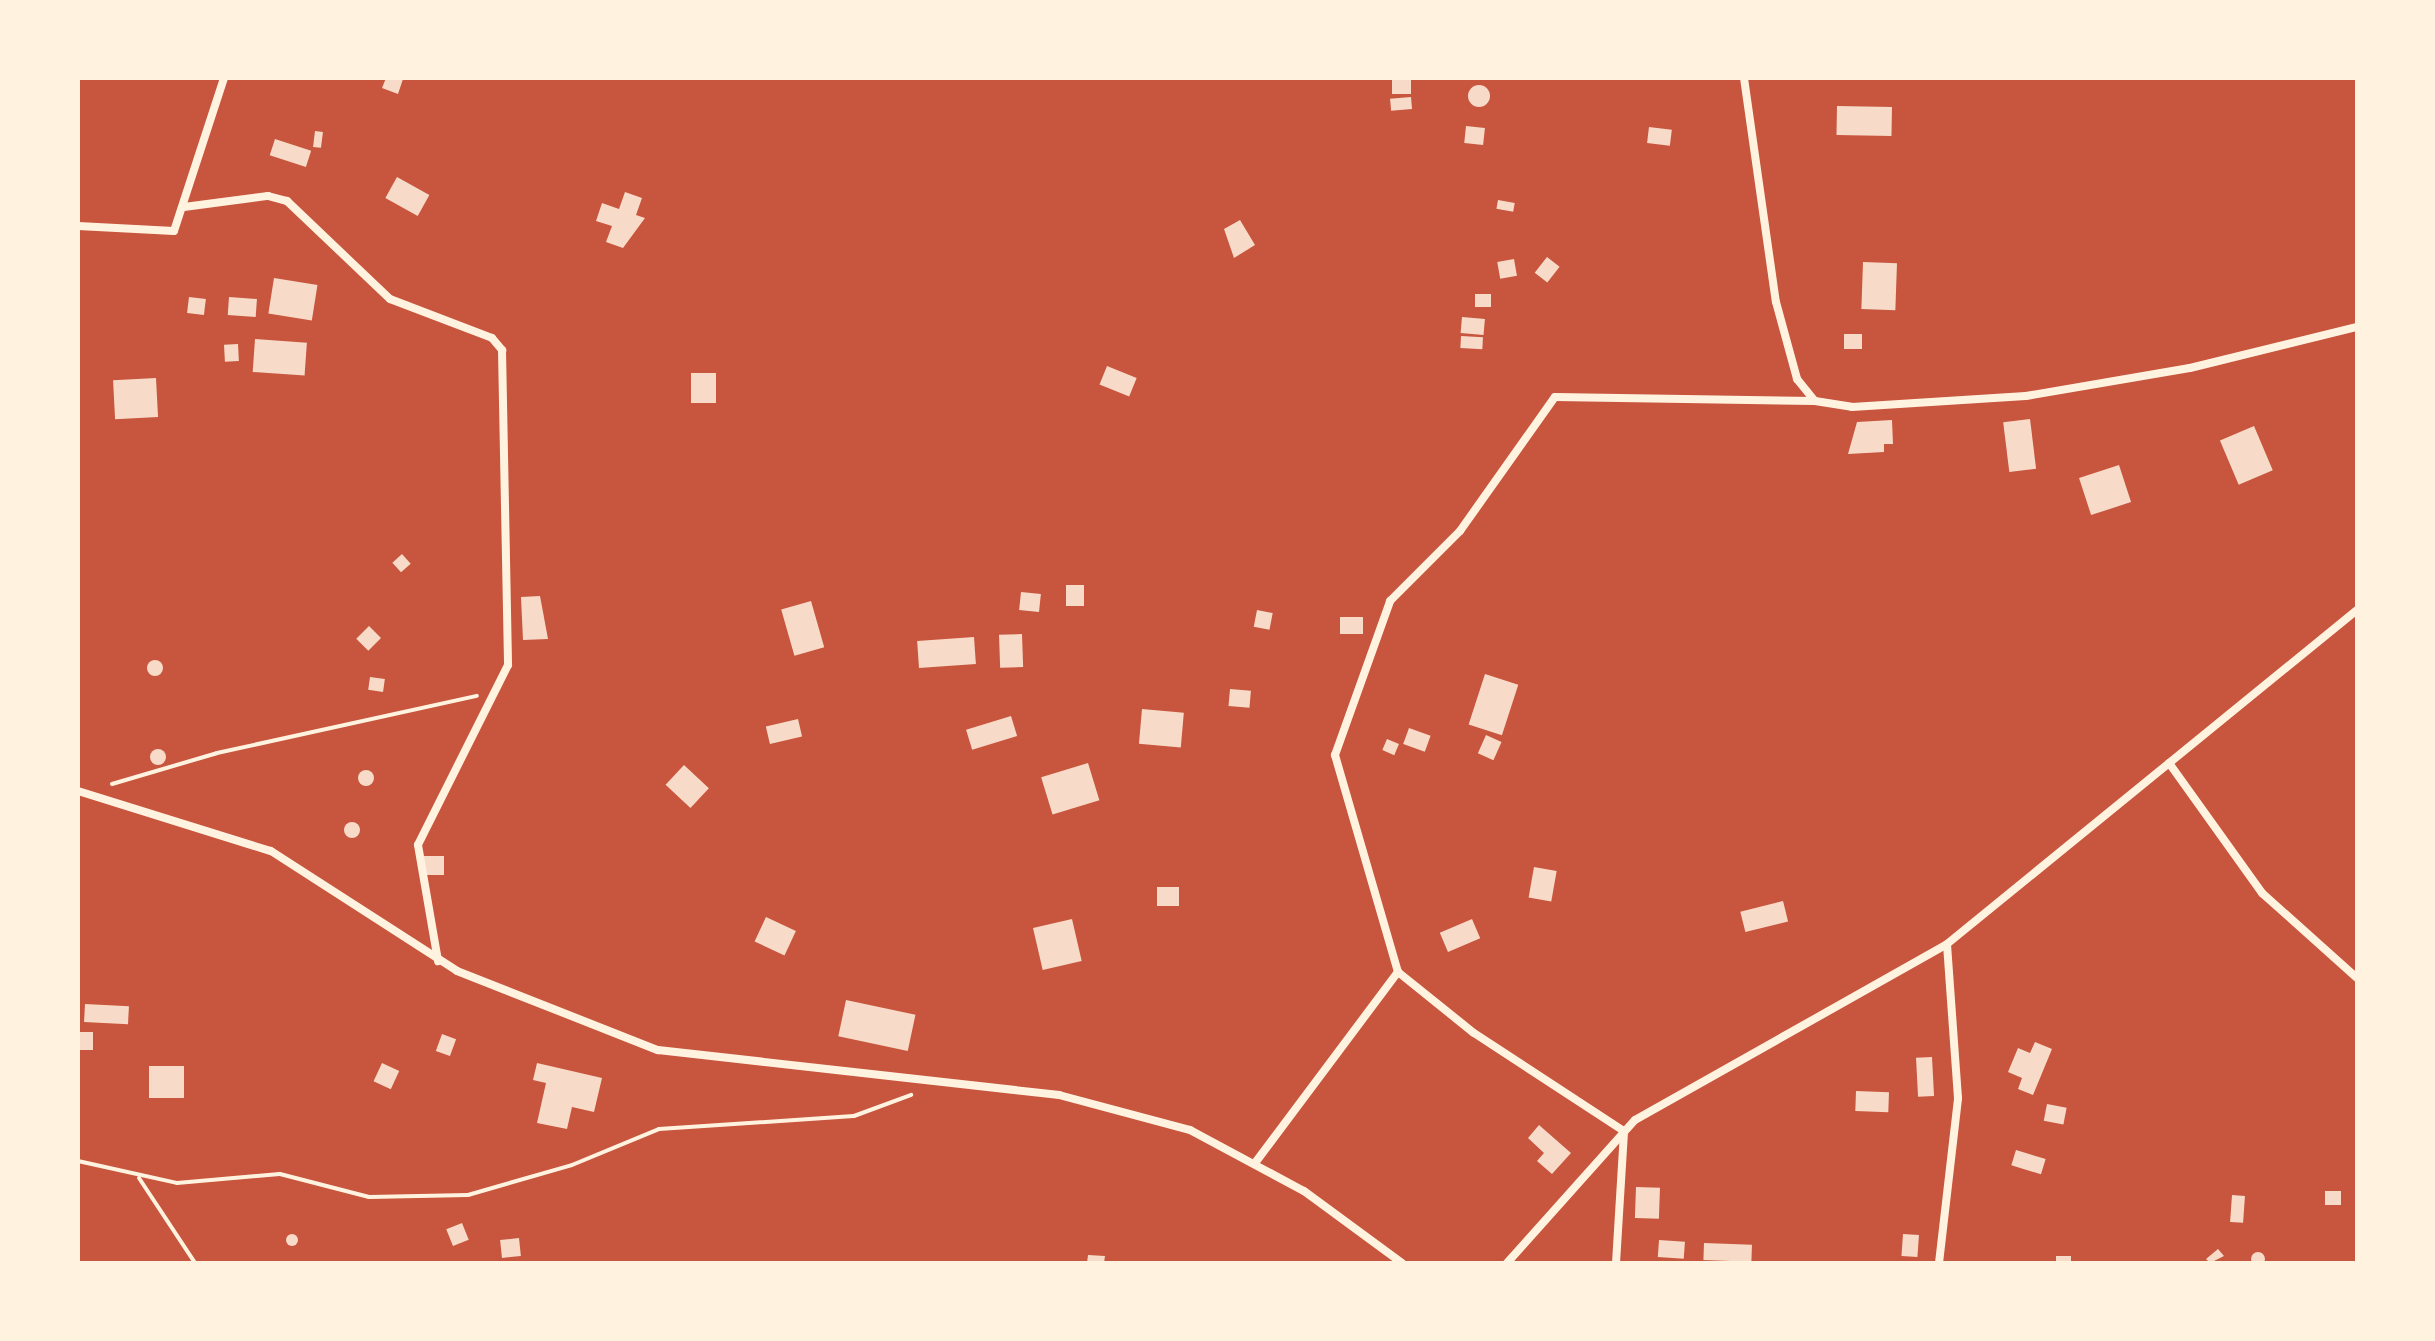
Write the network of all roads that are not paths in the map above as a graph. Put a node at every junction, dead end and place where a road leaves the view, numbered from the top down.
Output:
1 (224, 78) edge
2 (1744, 78) edge
3 (184, 207) junction
4 (78, 226) edge
5 (2357, 327) edge
6 (1815, 401) junction
7 (2357, 610) edge
8 (2169, 763) junction
9 (81, 792) edge
10 (1947, 944) junction
11 (438, 961) junction
12 (1398, 972) junction
13 (2357, 978) edge
14 (1624, 1131) junction
15 (1255, 1163) junction
16 (1402, 1263) edge
17 (1507, 1263) edge
18 (1616, 1263) edge
19 (1939, 1263) edge

1 - 3 street
2 - 6 street
3 - 4 street
3 - 11 street
5 - 6 street
6 - 12 street
7 - 8 street
8 - 10 street
8 - 13 street
9 - 11 street
10 - 14 street
10 - 19 street
11 - 15 street
12 - 14 street
12 - 15 street
14 - 17 street
14 - 18 street
15 - 16 street

